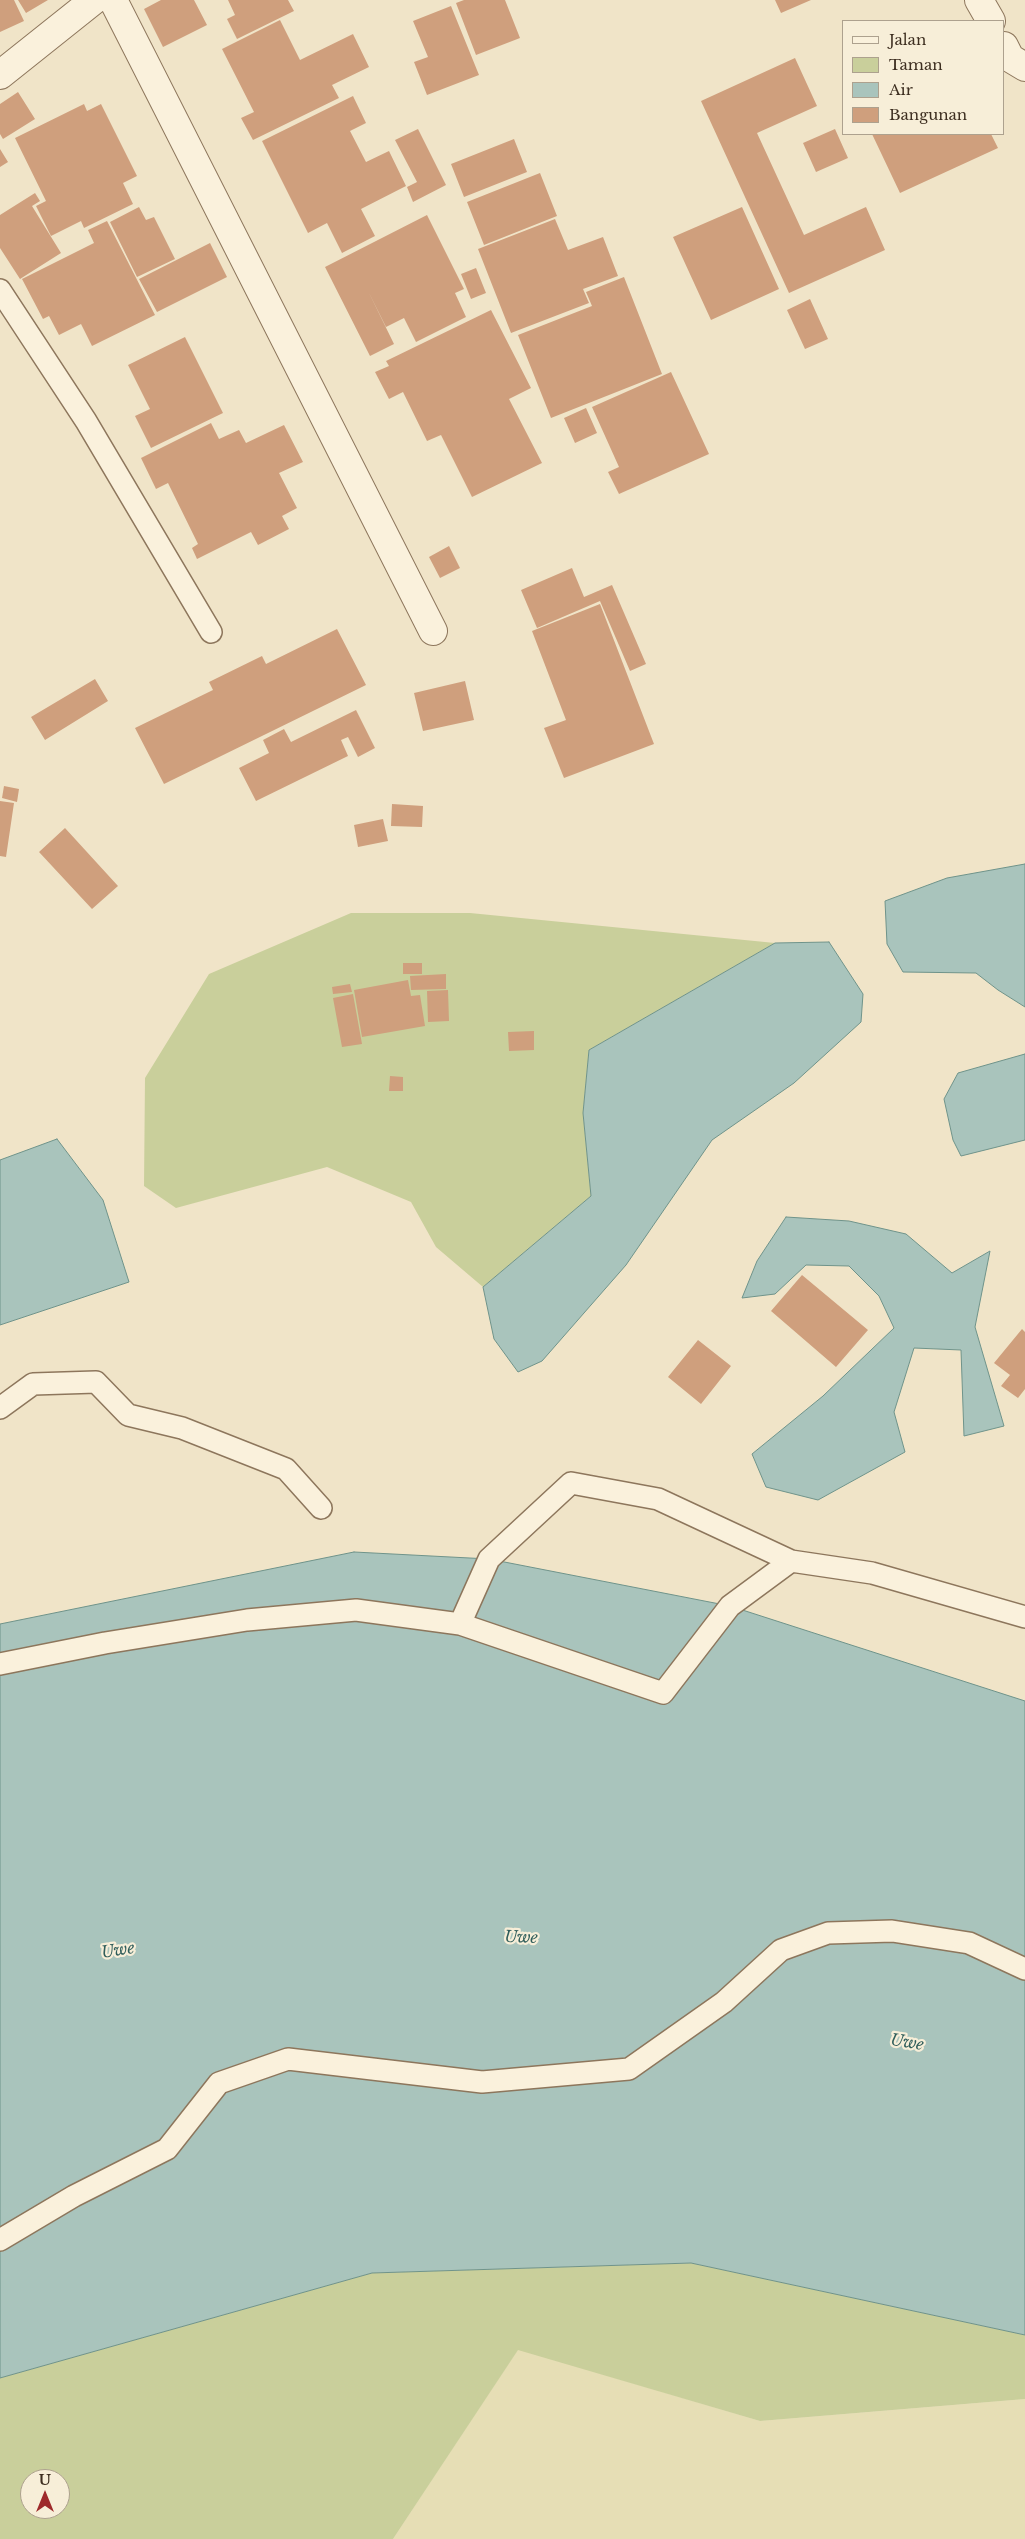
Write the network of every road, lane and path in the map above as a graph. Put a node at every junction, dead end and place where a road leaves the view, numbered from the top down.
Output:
1 (94, 0) edge
2 (113, 0) edge
3 (979, 0) edge
4 (990, 20) edge
5 (1005, 48) edge
6 (1025, 67) edge
7 (0, 75) edge
8 (0, 290) edge
9 (433, 631) dead end
10 (210, 632) dead end
11 (0, 1408) edge
12 (321, 1508) dead end
13 (791, 1561) junction
14 (1025, 1617) edge
15 (460, 1624) junction
16 (0, 1664) edge
17 (1025, 1969) edge
18 (0, 2240) edge

1 - 7 street
2 - 9 street
3 - 4 street
5 - 6 street
8 - 10 lane
11 - 12 lane
13 - 14 lane
13 - 15 lane
13 - 15 lane
15 - 16 lane
17 - 18 lane

